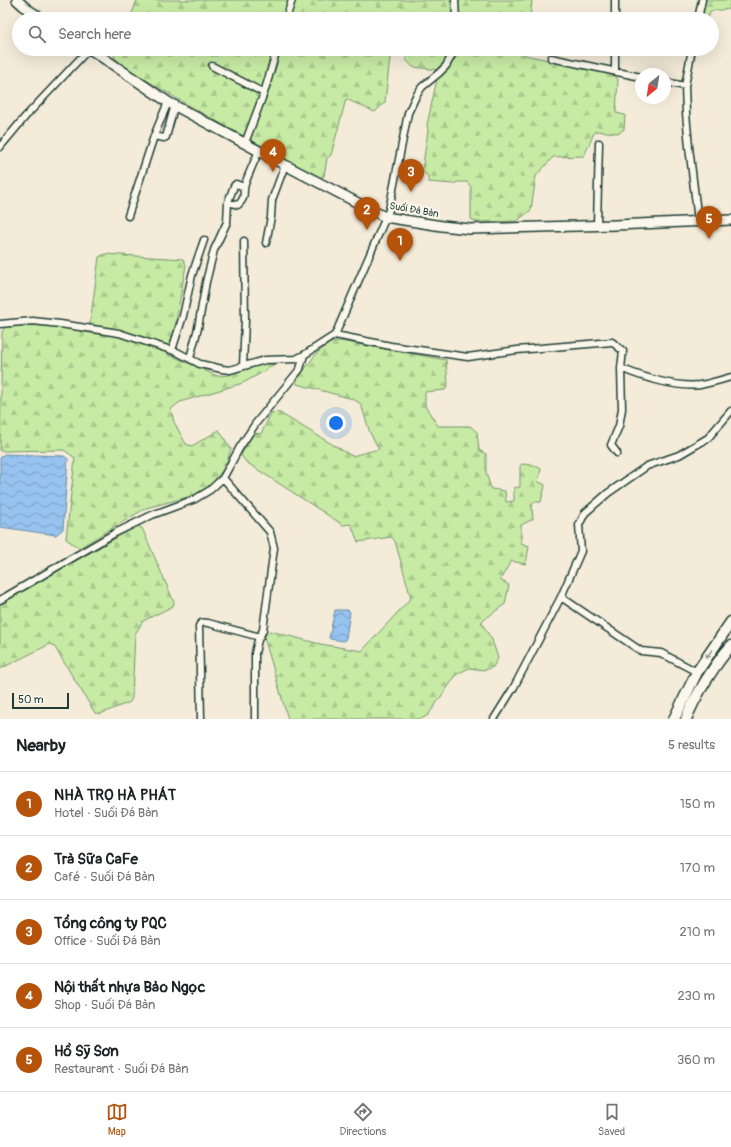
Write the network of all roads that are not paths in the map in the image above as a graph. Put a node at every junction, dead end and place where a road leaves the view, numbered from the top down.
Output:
1 (17, 0) edge
2 (292, 0) edge
3 (455, 0) edge
4 (614, 0) edge
5 (702, 0) edge
6 (32, 12) edge
7 (288, 12) edge
8 (456, 12) edge
9 (615, 12) edge
10 (699, 12) edge
11 (83, 56) edge
12 (100, 56) edge
13 (275, 56) edge
14 (451, 56) edge
15 (615, 56) edge
16 (691, 56) edge
17 (551, 58) dead end
18 (212, 66) dead end
19 (615, 71) junction
20 (635, 76) edge
21 (671, 83) edge
22 (685, 86) junction
23 (264, 93) junction
24 (171, 103) junction
25 (154, 136) junction
26 (244, 143) junction
27 (599, 144) dead end
28 (0, 147) edge
29 (259, 151) junction
30 (285, 165) junction
31 (244, 187) junction
32 (228, 202) junction
33 (128, 216) dead end
34 (385, 217) junction
35 (731, 220) edge
36 (698, 221) junction
37 (597, 225) junction
38 (204, 240) dead end
39 (244, 241) dead end
40 (266, 243) dead end
41 (0, 324) edge
42 (335, 335) junction
43 (172, 350) junction
44 (304, 355) junction
45 (190, 358) junction
46 (243, 366) junction
47 (621, 368) junction
48 (731, 377) edge
49 (731, 411) edge
50 (617, 453) dead end
51 (223, 478) junction
52 (561, 597) junction
53 (0, 600) edge
54 (731, 622) edge
55 (260, 637) junction
56 (731, 646) edge
57 (697, 672) junction
58 (201, 719) edge
59 (255, 719) edge
60 (494, 719) edge
61 (674, 719) edge
62 (686, 719) edge

1 - 6 street
2 - 7 street
3 - 8 street
4 - 9 street
5 - 10 street
11 - 28 street
12 - 24 street, Suối Đá Bàn
13 - 23 street
14 - 34 street
15 - 19 street
16 - 22 street
17 - 19 street
18 - 23 street
19 - 20 street
21 - 22 street
22 - 36 street
23 - 26 street
24 - 25 street
24 - 25 street
24 - 26 street, Suối Đá Bàn
25 - 33 street
26 - 29 street, Suối Đá Bàn
27 - 37 street
29 - 30 street, Suối Đá Bàn
29 - 31 street
30 - 34 street, Suối Đá Bàn
30 - 40 street
31 - 32 street
31 - 32 street
32 - 45 street
34 - 37 street, Suối Đá Bàn
34 - 42 street
35 - 36 street, Suối Đá Bàn
36 - 37 street, Suối Đá Bàn
38 - 43 street
39 - 46 street
41 - 43 street
42 - 44 street
42 - 47 street
43 - 45 street
44 - 46 street
44 - 51 street
45 - 46 street
47 - 48 street
47 - 50 street
49 - 52 street
51 - 53 street
51 - 55 street
52 - 57 street
52 - 60 street
54 -> 57 main road
55 - 58 street
55 - 59 street
56 - 62 main road
57 - 61 main road

